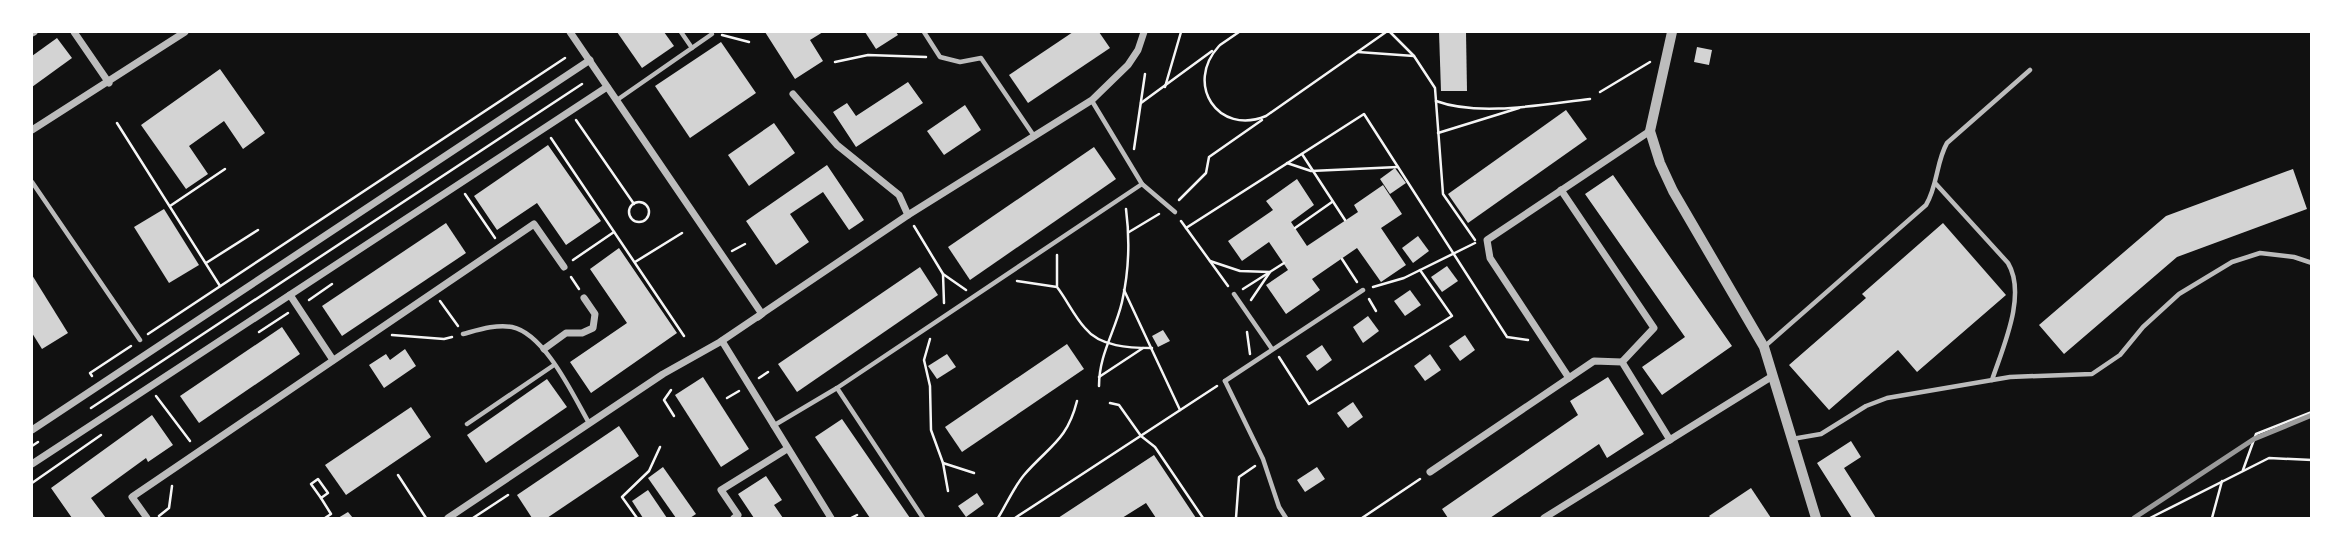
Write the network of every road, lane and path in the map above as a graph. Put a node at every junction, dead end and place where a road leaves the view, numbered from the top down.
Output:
1 (74, 32) edge
2 (185, 32) edge
3 (570, 32) edge
4 (681, 32) edge
5 (924, 32) edge
6 (1144, 32) edge
7 (1181, 32) edge
8 (1240, 32) edge
9 (1388, 32) edge
10 (1672, 32) edge
11 (712, 34) joint
12 (749, 42) dead end
13 (1219, 46) junction
14 (692, 48) junction
15 (1667, 51) junction
16 (1357, 52) junction
17 (940, 57) junction
18 (1414, 57) junction
19 (565, 58) dead end
20 (590, 60) junction
21 (835, 62) dead end
22 (2030, 70) dead end
23 (1145, 74) dead end
24 (109, 83) junction
25 (582, 84) dead end
26 (607, 87) junction
27 (1165, 87) junction
28 (1600, 92) dead end
29 (793, 94) dead end
30 (1590, 99) dead end
31 (1092, 100) junction
32 (616, 101) junction
33 (1436, 101) junction
34 (1141, 103) junction
35 (1524, 106) junction
36 (570, 111) junction
37 (1266, 117) junction
38 (117, 123) dead end
39 (544, 128) junction
40 (32, 130) edge
41 (1650, 131) junction
42 (1438, 134) junction
43 (1034, 136) junction
44 (1302, 154) junction
45 (1209, 157) dead end
46 (1286, 163) junction
47 (1131, 166) junction
48 (1398, 167) junction
49 (225, 169) dead end
50 (1311, 171) junction
51 (32, 183) edge
52 (1935, 183) junction
53 (458, 184) junction
54 (1142, 184) junction
55 (1561, 190) junction
56 (1124, 195) junction
57 (1332, 201) junction
58 (634, 204) junction
59 (170, 206) junction
60 (1175, 212) joint
61 (908, 215) junction
62 (1345, 220) dead end
63 (1186, 228) junction
64 (1295, 228) dead end
65 (258, 230) dead end
66 (614, 232) junction
67 (682, 233) dead end
68 (1057, 241) junction
69 (501, 246) junction
70 (1452, 253) junction
71 (1342, 259) dead end
72 (1210, 261) junction
73 (635, 262) junction
74 (206, 263) junction
75 (1284, 263) dead end
76 (2312, 263) edge
77 (564, 267) junction
78 (1420, 270) junction
79 (1270, 272) junction
80 (943, 274) junction
81 (1000, 279) junction
82 (220, 286) junction
83 (1056, 287) junction
84 (1124, 290) junction
85 (1363, 290) junction
86 (240, 291) junction
87 (434, 292) junction
88 (290, 295) junction
89 (1234, 295) junction
90 (259, 296) junction
91 (975, 296) junction
92 (584, 298) joint
93 (279, 302) junction
94 (1245, 309) junction
95 (762, 314) junction
96 (944, 316) junction
97 (935, 323) junction
98 (374, 333) junction
99 (463, 334) junction
100 (1540, 334) junction
101 (684, 335) dead end
102 (140, 340) junction
103 (1107, 341) junction
104 (720, 342) junction
105 (1764, 347) junction
106 (1143, 348) junction
107 (1152, 348) junction
108 (1273, 348) junction
109 (544, 349) junction
110 (334, 360) junction
111 (1622, 362) junction
112 (1251, 364) junction
113 (554, 365) junction
114 (1099, 377) junction
115 (1771, 377) junction
116 (1569, 378) junction
117 (1225, 381) junction
118 (1992, 381) junction
119 (99, 384) junction
120 (1099, 386) dead end
121 (837, 388) junction
122 (119, 389) junction
123 (671, 390) dead end
124 (140, 393) junction
125 (1077, 401) dead end
126 (1110, 403) dead end
127 (86, 410) dead end
128 (1180, 410) junction
129 (2312, 412) edge
130 (674, 416) dead end
131 (590, 423) junction
132 (467, 425) dead end
133 (773, 426) junction
134 (32, 430) edge
135 (1141, 436) junction
136 (43, 439) dead end
137 (1670, 440) junction
138 (1791, 440) junction
139 (32, 446) edge
140 (660, 447) dead end
141 (787, 449) junction
142 (198, 453) junction
143 (1263, 460) junction
144 (2312, 460) edge
145 (943, 463) junction
146 (32, 464) edge
147 (174, 469) junction
148 (2243, 470) junction
149 (1430, 472) joint
150 (974, 473) dead end
151 (398, 475) dead end
152 (2222, 481) junction
153 (323, 486) junction
154 (315, 491) junction
155 (948, 491) dead end
156 (508, 495) dead end
157 (321, 498) junction
158 (857, 515) dead end
159 (147, 519) edge
160 (156, 519) edge
161 (325, 519) edge
162 (426, 519) edge
163 (448, 519) edge
164 (473, 519) edge
165 (637, 519) edge
166 (734, 519) edge
167 (831, 519) edge
168 (851, 519) edge
169 (923, 519) edge
170 (998, 519) edge
171 (1015, 519) edge
172 (1203, 519) edge
173 (1236, 519) edge
174 (1286, 519) edge
175 (1362, 519) edge
176 (1544, 519) edge
177 (1816, 519) edge
178 (2150, 519) edge
179 (2212, 519) edge

1 - 24 street
2 - 24 street
3 - 20 street
4 - 14 lane
5 - 17 lane
6 - 31 street
7 - 27 path
8 - 13 path
9 - 16 path
9 - 18 path
10 - 15 street
11 - 12 path
11 - 14 lane
13 - 27 path
13 - 37 path
14 - 32 lane
15 - 28 path
15 - 41 street
16 - 18 path
16 - 37 path
17 - 21 path
17 - 43 lane
18 - 33 path
19 - 82 path
20 - 26 street
20 - 86 street
22 - 52 lane
23 - 34 path
24 - 40 street
25 - 90 path
26 - 32 street
26 - 36 street
27 - 34 path
29 - 61 street
30 - 35 path
31 - 43 street
31 - 47 lane
32 - 95 street
33 - 35 path
33 - 42 path
34 - 47 path
35 - 42 path
36 - 39 street
36 - 58 path
37 - 45 path
38 - 59 path
39 - 53 street
39 - 66 path
41 - 55 street
41 - 105 street
42 - 70 path
43 - 61 street
44 - 46 path
44 - 48 path
44 - 50 path
46 - 50 path
46 - 63 path
47 - 54 lane
48 - 50 path
48 - 70 path
49 - 59 path
50 - 57 path
51 - 102 lane
52 - 105 lane
52 - 118 lane
53 - 69 path
53 - 88 street
54 - 56 lane
54 - 60 lane
55 - 100 street
55 - 111 street
56 - 68 lane
56 - 84 path
57 - 62 path
57 - 64 path
58 - 58 path
59 - 74 path
60 - 63 path
61 - 80 path
61 - 95 street
63 - 72 path
65 - 74 path
66 - 73 path
66 - 77 path
67 - 73 path
68 - 81 lane
68 - 83 path
69 - 77 street
69 - 87 street
70 - 78 path
70 - 100 path
71 - 85 path
72 - 79 path
72 - 89 path
73 - 101 path
74 - 82 path
75 - 79 path
76 - 118 lane
77 - 92 path
78 - 85 path
78 - 108 path
79 - 89 path
79 - 94 path
80 - 91 path
80 - 96 path
81 - 83 path
81 - 91 lane
82 - 86 path
82 - 102 path
83 - 103 path
84 - 103 path
84 - 107 path
85 - 108 lane
86 - 90 path
86 - 119 street
87 - 98 street
87 - 99 path
88 - 93 street
88 - 110 street
89 - 94 lane
90 - 93 path
90 - 122 path
91 - 96 lane
92 - 109 street
93 - 124 street
94 - 108 lane
94 - 112 path
95 - 104 street
96 - 97 lane
97 - 121 lane
97 - 145 path
98 - 99 path
98 - 110 street
99 - 109 lane
100 - 116 street
102 - 119 path
103 - 106 path
103 - 114 path
104 - 131 street
104 - 133 street
105 - 115 street
106 - 107 path
106 - 114 path
107 - 128 path
108 - 112 lane
109 - 113 lane
110 - 142 street
111 - 116 street
111 - 137 street
112 - 117 lane
113 - 131 lane
113 - 132 lane
114 - 120 path
115 - 137 street
115 - 138 street
116 - 149 street
117 - 128 path
117 - 143 lane
118 - 138 lane
119 - 122 path
119 - 134 street
121 - 133 lane
121 - 169 lane
122 - 124 path
122 - 127 path
123 - 130 path
124 - 142 path
124 - 146 street
125 - 170 path
126 - 135 path
128 - 135 path
129 - 148 path
131 - 163 street
133 - 141 street
135 - 171 path
135 - 172 path
136 - 139 path
137 - 176 street
138 - 177 street
140 - 165 path
141 - 166 street
141 - 167 street
142 - 147 street
143 - 173 path
143 - 174 lane
144 - 148 path
145 - 150 path
145 - 155 path
147 - 159 street
147 - 160 path
148 - 152 path
149 - 175 path
151 - 162 path
152 - 178 path
152 - 179 path
153 - 154 path
153 - 154 path
153 - 157 path
154 - 157 path
156 - 164 path
157 - 161 path
158 - 168 path

